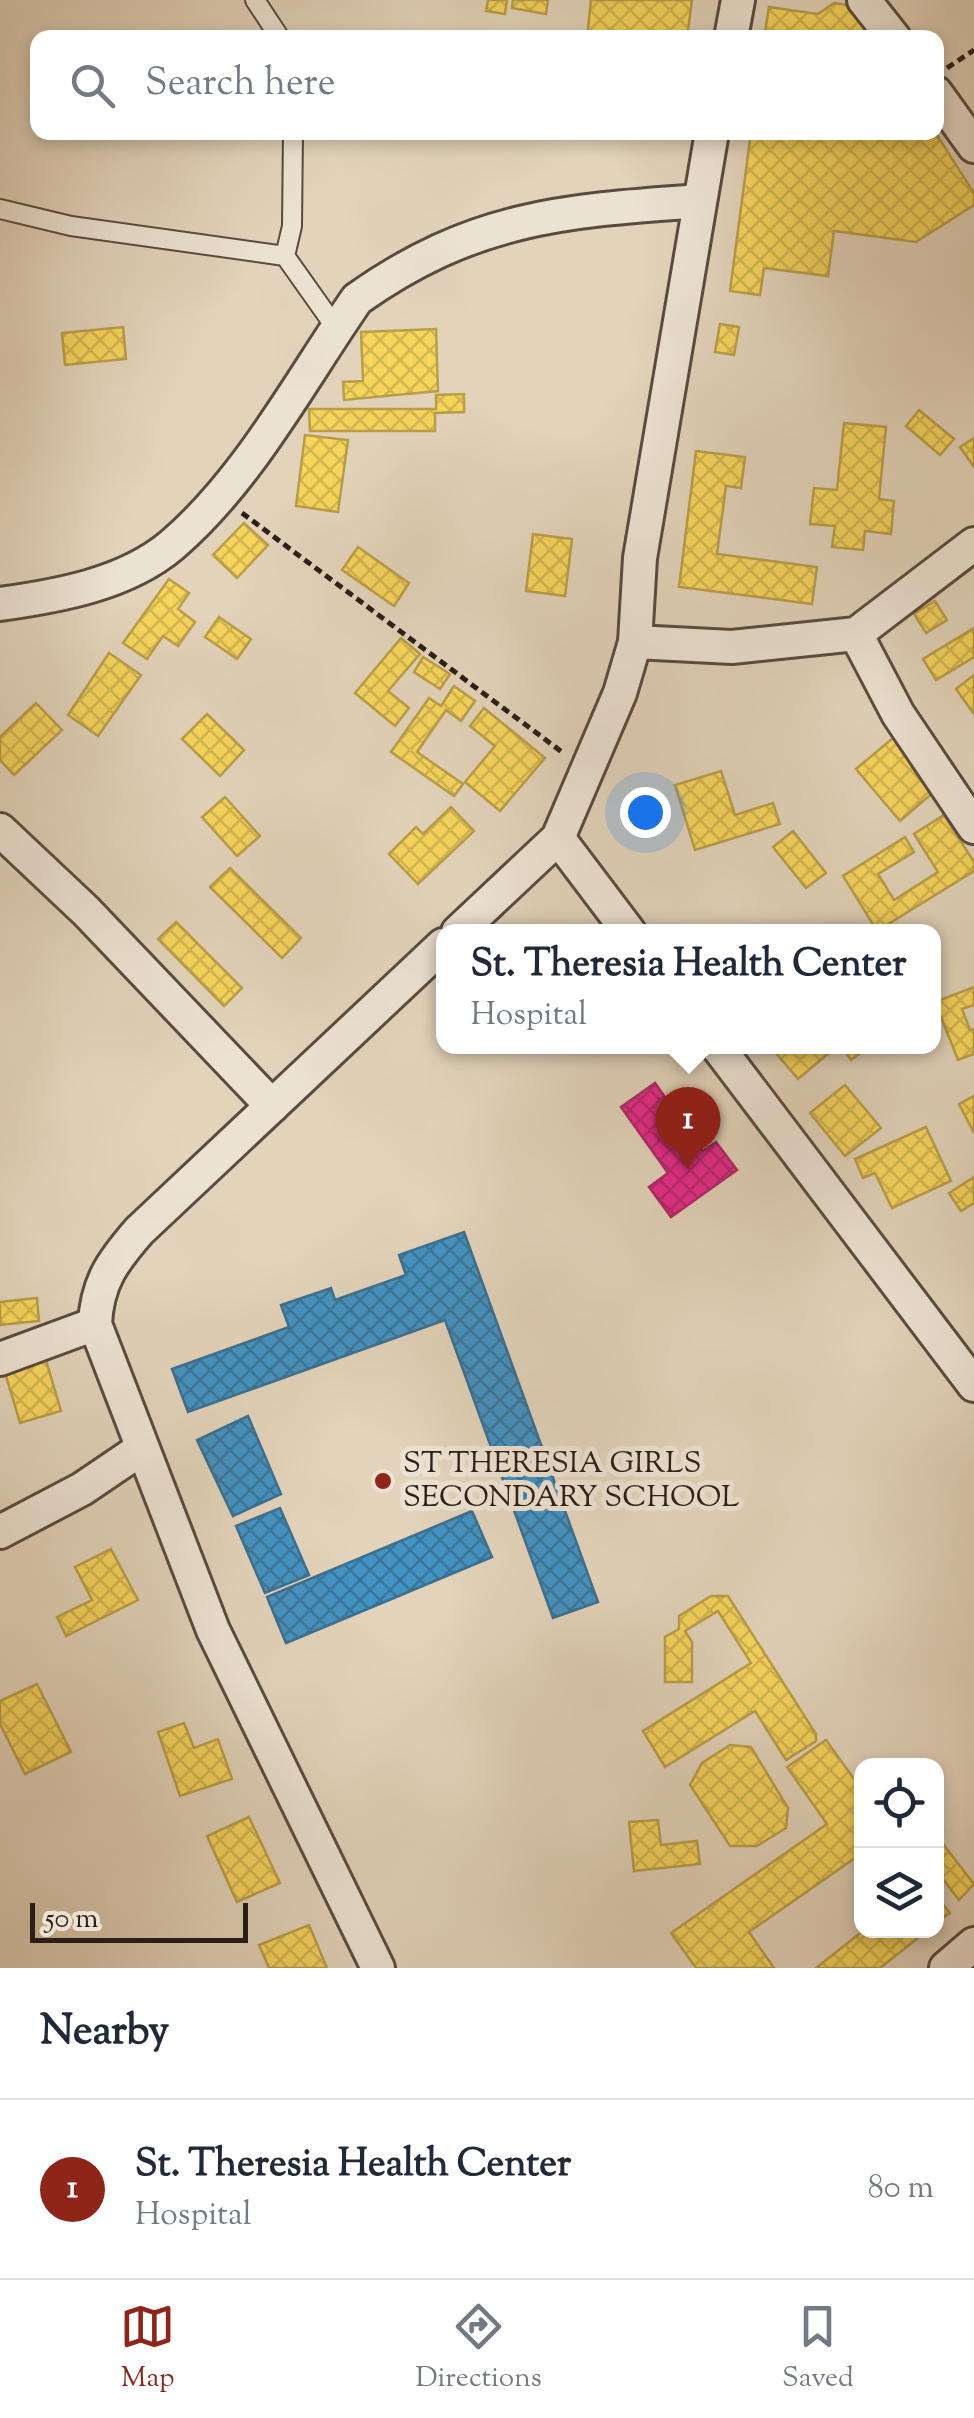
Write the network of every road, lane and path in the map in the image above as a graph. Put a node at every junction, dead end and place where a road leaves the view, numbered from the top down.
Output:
1 (255, 0) edge
2 (738, 0) edge
3 (864, 0) edge
4 (275, 30) edge
5 (732, 30) edge
6 (888, 30) edge
7 (974, 50) edge
8 (944, 70) edge
9 (944, 103) edge
10 (293, 140) edge
11 (710, 140) edge
12 (974, 146) edge
13 (699, 201) junction
14 (0, 208) edge
15 (286, 256) junction
16 (336, 328) junction
17 (220, 496) junction
18 (974, 544) edge
19 (0, 604) edge
20 (856, 634) junction
21 (635, 642) junction
22 (590, 770) junction
23 (974, 827) edge
24 (0, 830) edge
25 (558, 838) junction
26 (467, 924) edge
27 (624, 924) edge
28 (436, 953) edge
29 (723, 1054) edge
30 (272, 1106) junction
31 (95, 1324) junction
32 (0, 1360) edge
33 (969, 1371) edge
34 (141, 1449) junction
35 (0, 1532) edge
36 (378, 1968) edge

1 - 4 lane
2 - 5 street
3 - 6 street
7 - 8 path
9 - 12 street
10 - 15 lane
11 - 13 street
13 - 16 street
13 - 21 street
14 - 15 lane
15 - 16 lane
16 - 17 street
17 - 19 street
17 - 22 path
18 - 20 street
20 - 21 street
20 - 23 street
21 - 22 street
22 - 25 street
24 - 30 street
25 - 26 street
25 - 27 street
28 - 30 street
29 - 33 street
30 - 31 street
31 - 32 street
31 - 34 street
34 - 35 street
34 - 36 street

